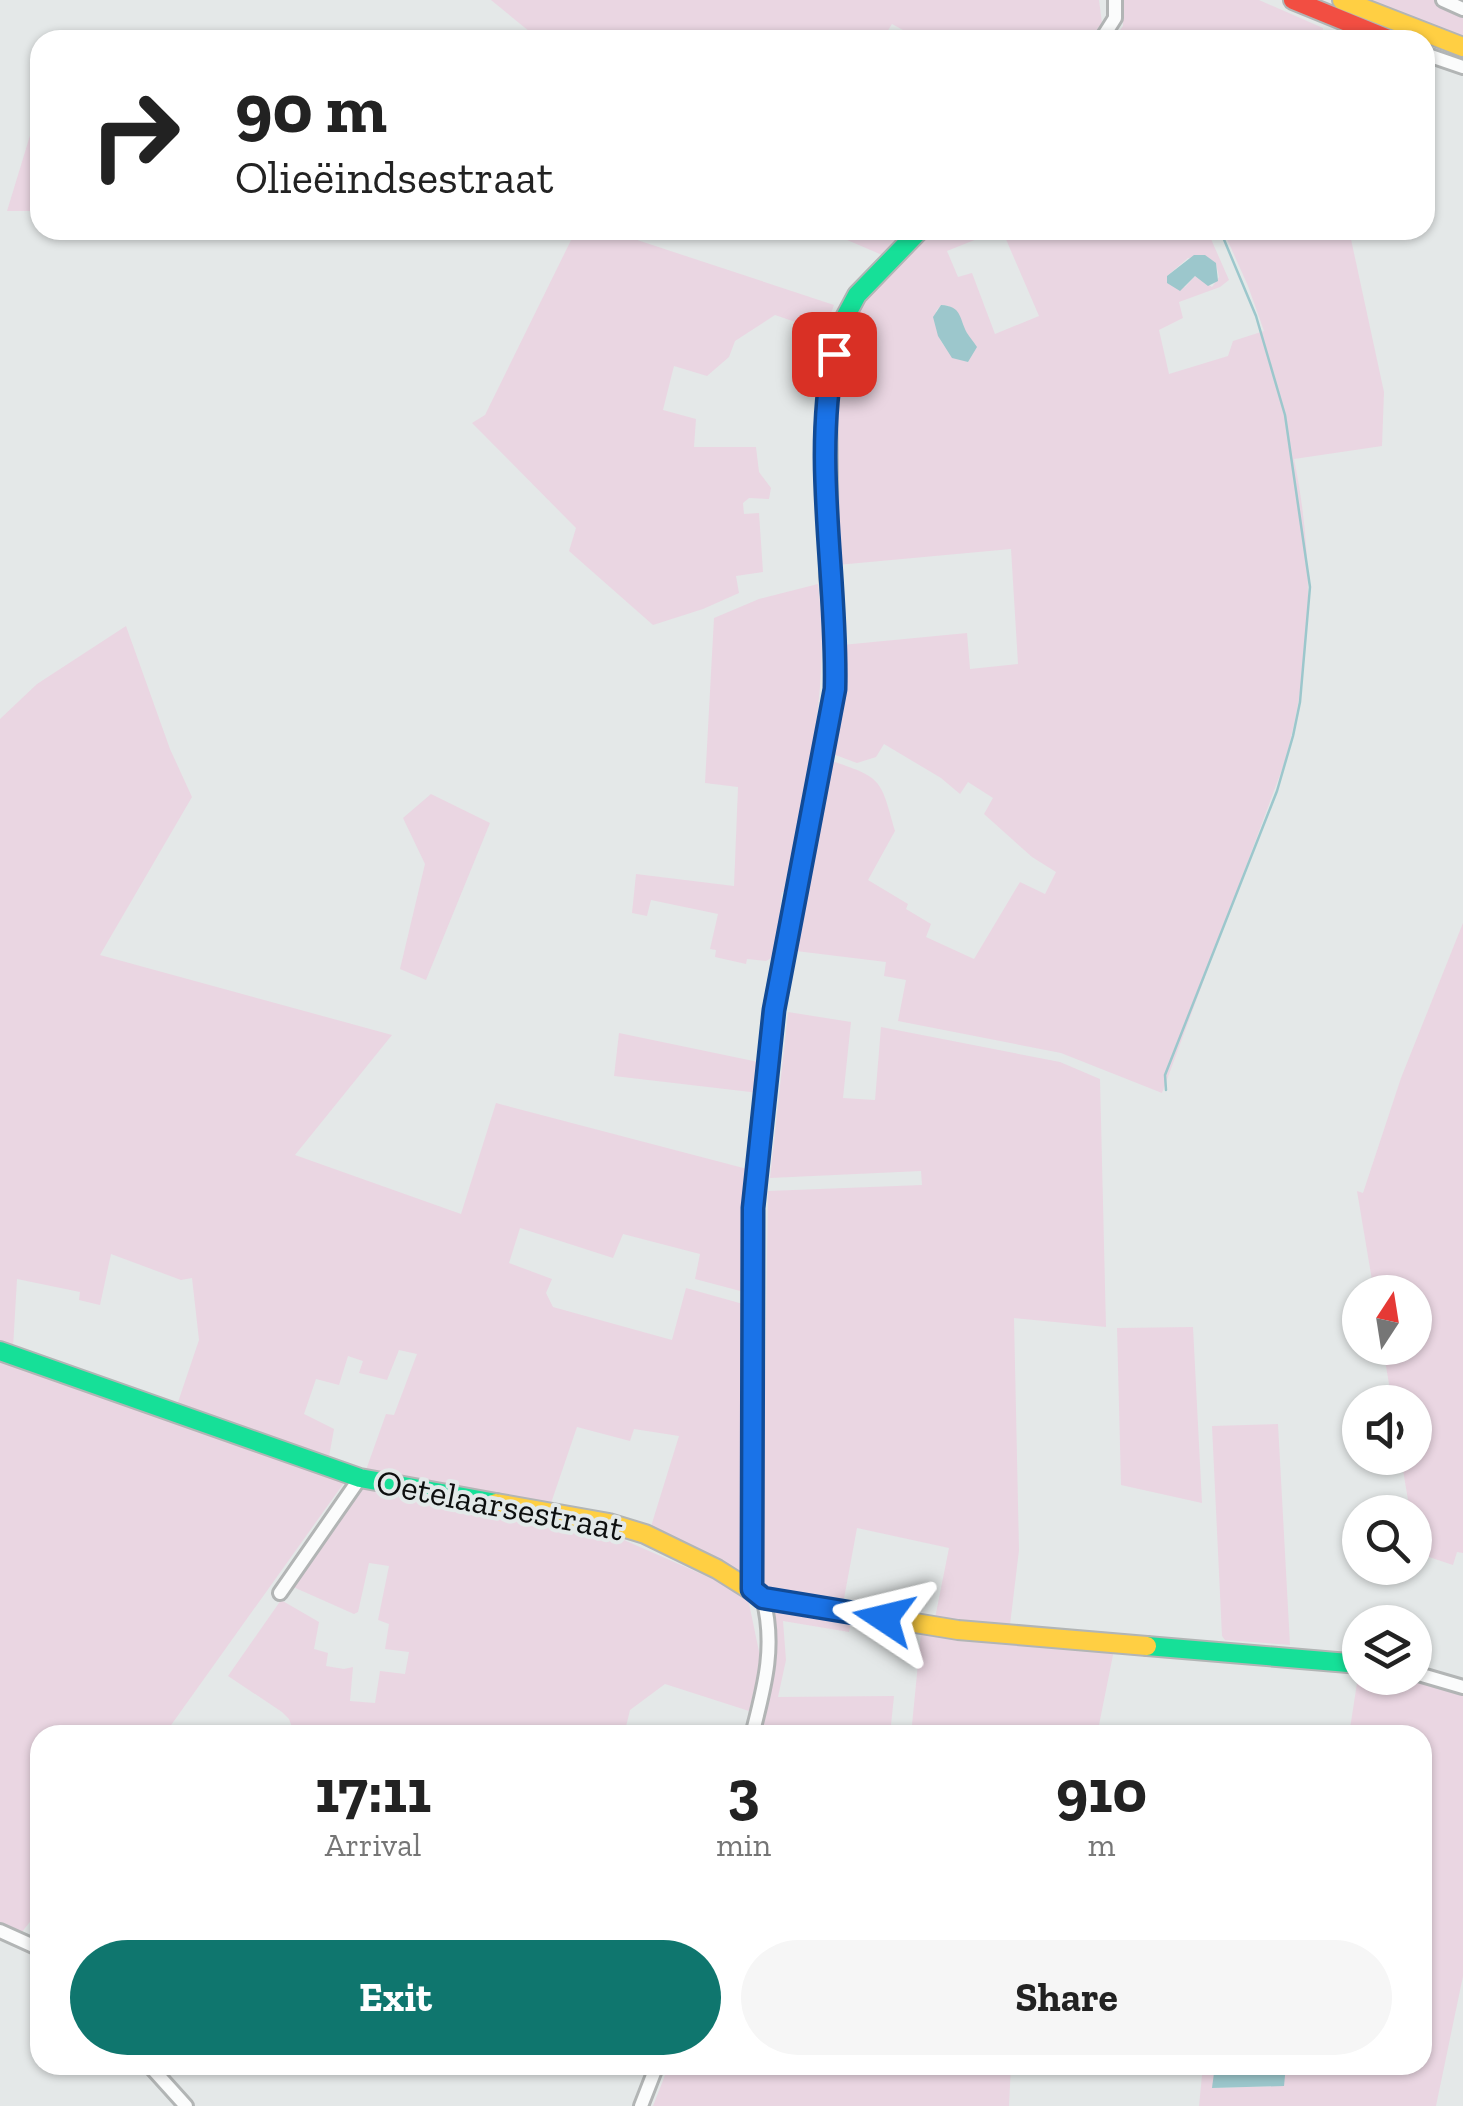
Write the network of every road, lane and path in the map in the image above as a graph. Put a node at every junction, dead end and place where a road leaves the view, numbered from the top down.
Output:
1 (1115, 0) edge
2 (1293, 0) edge
3 (1342, 0) edge
4 (1443, 0) edge
5 (1463, 9) edge
6 (1107, 30) edge
7 (1366, 30) edge
8 (1419, 30) edge
9 (1435, 36) edge
10 (1463, 47) edge
11 (1435, 57) edge
12 (1463, 67) edge
13 (910, 240) edge
14 (0, 1352) edge
15 (360, 1478) junction
16 (280, 1593) dead end
17 (758, 1594) junction
18 (1342, 1662) edge
19 (1432, 1678) edge
20 (1463, 1686) edge
21 (754, 1725) edge
22 (0, 1931) edge
23 (30, 1944) edge
24 (158, 2075) edge
25 (652, 2075) edge
26 (186, 2106) edge
27 (641, 2106) edge

1 - 6 street
2 - 7 street
3 - 8 street
4 - 5 street
9 - 10 street
11 - 12 street
13 - 17 street
14 - 15 street, Oetelaarsestraat
15 - 16 street
15 - 17 street, Oetelaarsestraat
17 - 18 street, Oetelaarsestraat
17 - 21 street
19 - 20 street
22 - 23 street
24 - 26 street
25 - 27 street

